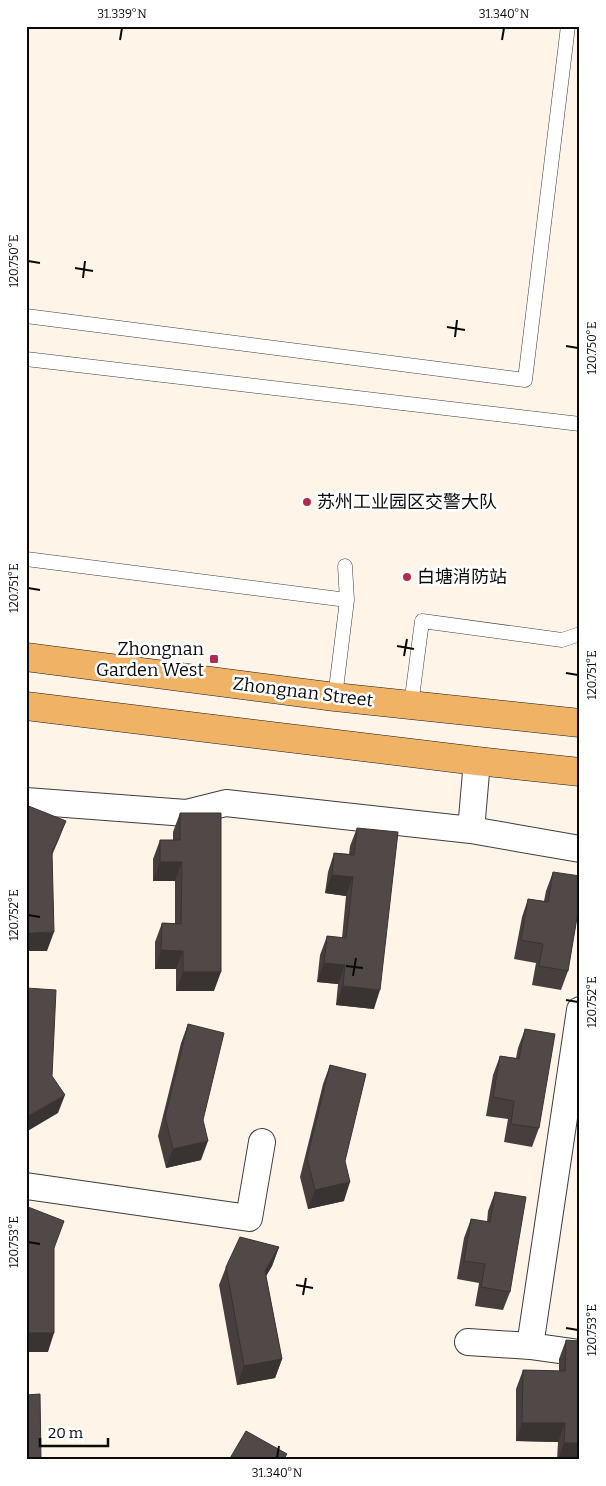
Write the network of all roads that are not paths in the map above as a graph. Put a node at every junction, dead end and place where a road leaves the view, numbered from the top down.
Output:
1 (568, 26) edge
2 (26, 316) edge
3 (26, 359) edge
4 (580, 424) edge
5 (26, 559) edge
6 (345, 566) dead end
7 (347, 600) junction
8 (580, 634) edge
9 (26, 657) edge
10 (335, 696) junction
11 (412, 705) junction
12 (26, 706) edge
13 (580, 723) edge
14 (477, 761) junction
15 (580, 772) edge
16 (26, 801) edge
17 (471, 830) junction
18 (580, 849) edge
19 (580, 1010) edge
20 (262, 1142) dead end
21 (26, 1186) edge
22 (468, 1342) dead end
23 (530, 1346) junction
24 (580, 1353) edge

1 - 2 lane
3 - 4 lane
5 - 7 lane
6 - 7 lane
7 - 10 lane
8 - 11 lane
9 - 10 main road, Zhongnan Street
10 - 11 main road, Zhongnan Street
11 - 13 main road, Zhongnan Street
12 - 14 main road
14 - 15 main road
14 - 17 street
16 - 17 street
17 - 18 street
19 - 23 street
20 - 21 street
22 - 23 street
23 - 24 street

